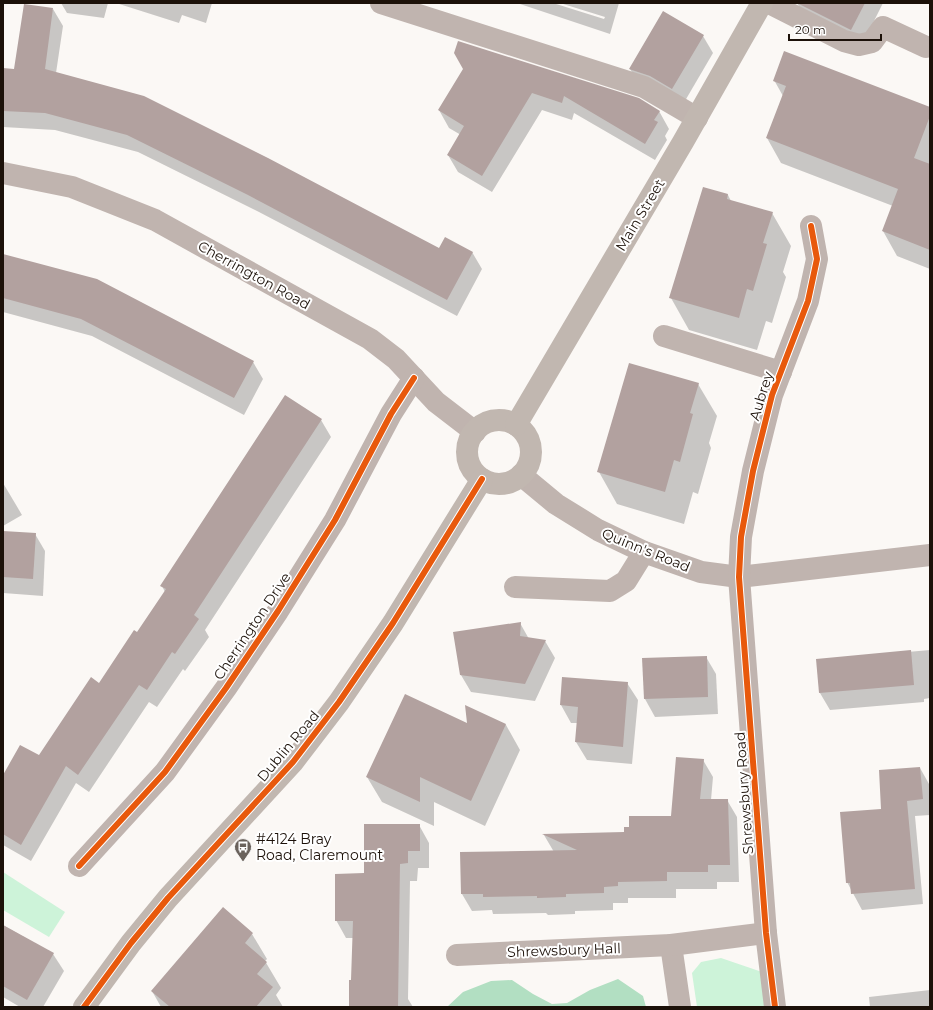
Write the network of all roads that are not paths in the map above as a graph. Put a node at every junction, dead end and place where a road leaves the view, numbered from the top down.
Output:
1 (381, 3) edge
2 (762, 3) edge
3 (769, 3) edge
4 (926, 47) dead end
5 (697, 118) junction
6 (3, 173) edge
7 (811, 226) dead end
8 (664, 336) dead end
9 (781, 372) junction
10 (414, 378) junction
11 (516, 426) junction
12 (475, 432) junction
13 (521, 475) junction
14 (482, 478) junction
15 (644, 552) junction
16 (930, 555) edge
17 (739, 577) junction
18 (515, 587) dead end
19 (79, 866) dead end
20 (766, 933) junction
21 (671, 946) junction
22 (457, 955) dead end
23 (84, 1007) edge
24 (680, 1007) edge
25 (775, 1007) edge

1 - 5 street
2 - 5 main road, Main Street
3 - 4 street
5 - 11 main road, Main Street
6 - 10 street, Cherrington Road
7 - 9 street, Aubrey
8 - 9 street, Aubrey
9 - 17 street, Aubrey
10 - 12 street, Cherrington Road
10 - 19 street, Cherrington Drive
11 - 12 main road
11 - 13 main road
12 - 14 main road
13 - 14 main road
13 - 15 street, Quinn's Road
14 - 23 main road, Dublin Road
15 - 17 street, Quinn's Road
15 - 18 street
16 - 17 street, Quinn's Road
17 - 20 street, Shrewsbury Road
20 - 21 street, Shrewsbury Hall
20 - 25 street, Shrewsbury Road
21 - 22 street, Shrewsbury Hall
21 - 24 street

